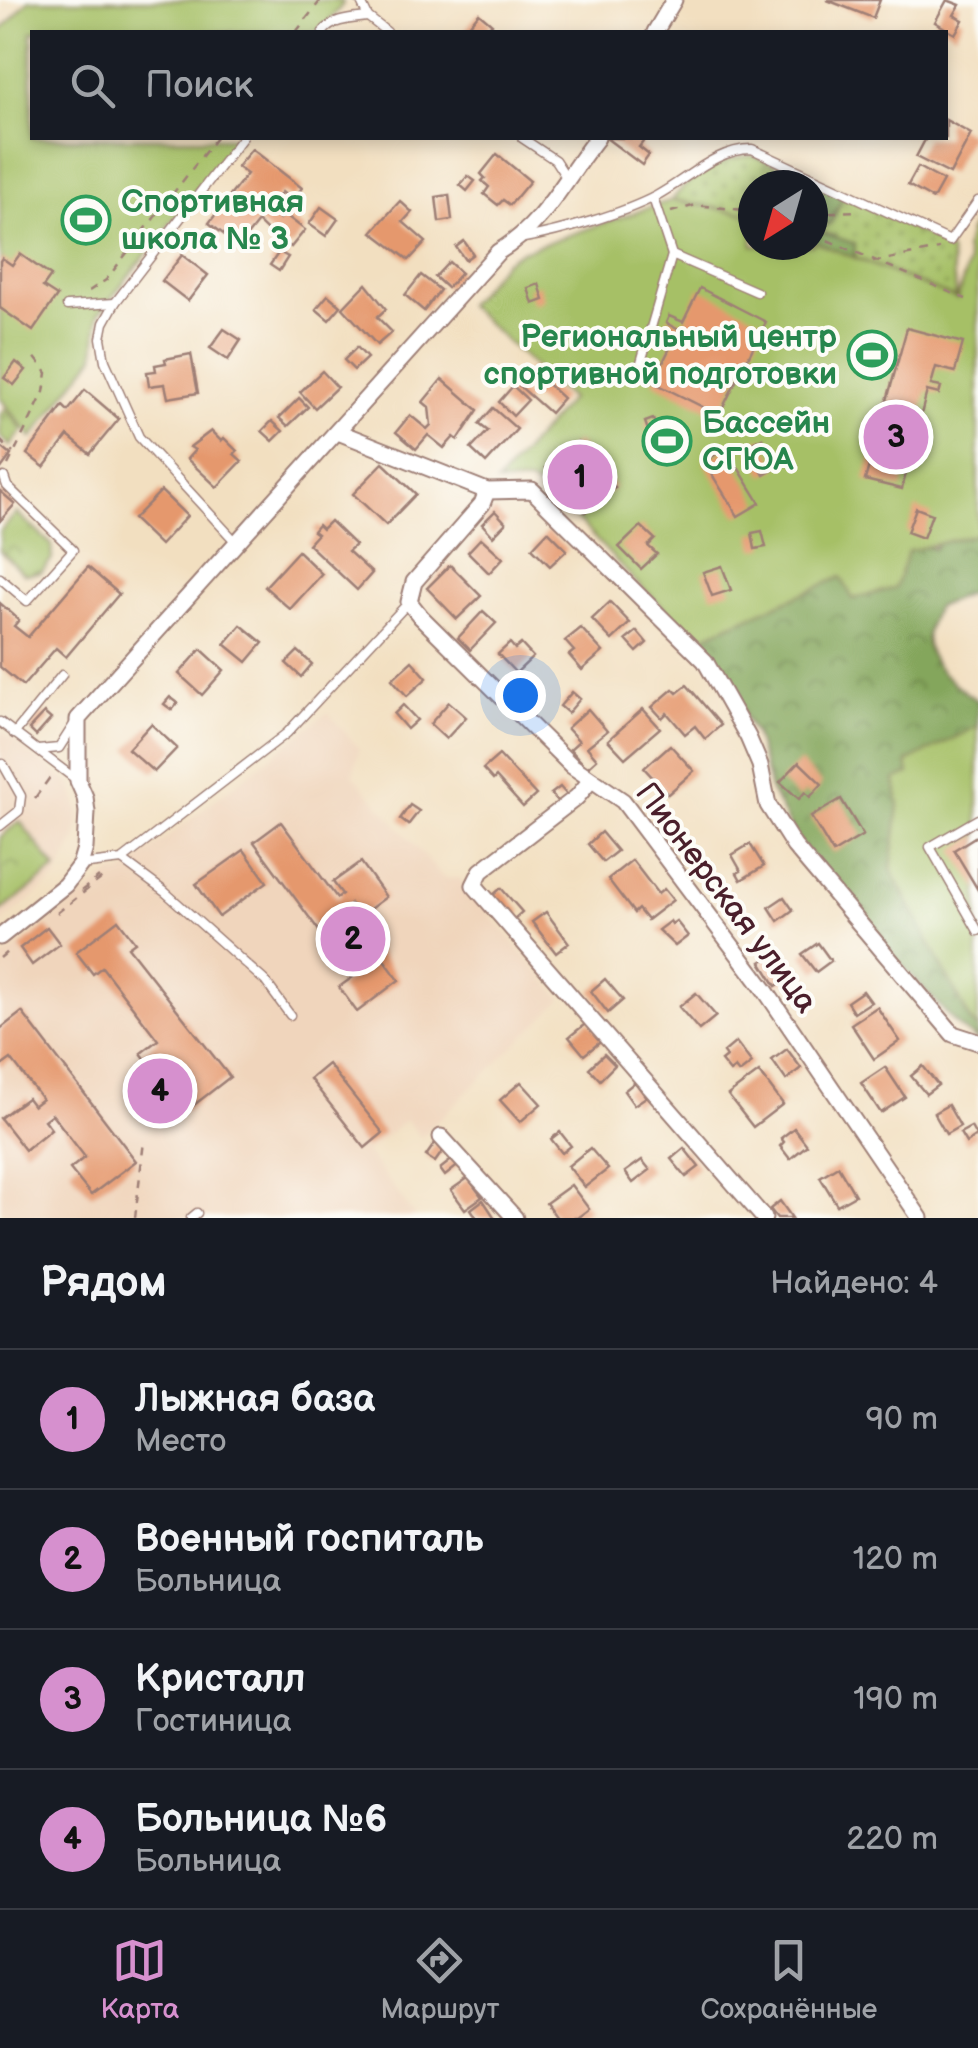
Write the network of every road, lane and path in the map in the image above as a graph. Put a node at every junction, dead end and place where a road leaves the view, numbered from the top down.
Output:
1 (321, 0) edge
2 (360, 0) edge
3 (674, 0) edge
4 (368, 17) junction
5 (298, 30) edge
6 (325, 30) edge
7 (384, 30) edge
8 (656, 30) edge
9 (214, 140) edge
10 (240, 140) edge
11 (525, 140) edge
12 (595, 140) edge
13 (566, 177) junction
14 (653, 198) junction
15 (978, 201) edge
16 (876, 206) junction
17 (738, 209) edge
18 (828, 212) edge
19 (658, 216) junction
20 (522, 238) junction
21 (828, 241) edge
22 (939, 250) dead end
23 (672, 255) junction
24 (874, 262) junction
25 (757, 292) dead end
26 (966, 298) dead end
27 (115, 302) junction
28 (67, 306) joint
29 (34, 356) dead end
30 (636, 376) dead end
31 (338, 432) junction
32 (0, 440) edge
33 (14, 453) junction
34 (4, 477) joint
35 (487, 491) junction
36 (237, 543) junction
37 (0, 578) edge
38 (409, 602) junction
39 (62, 675) dead end
40 (78, 719) junction
41 (0, 722) edge
42 (14, 734) junction
43 (38, 750) junction
44 (3, 764) dead end
45 (58, 766) junction
46 (592, 780) junction
47 (78, 781) junction
48 (19, 812) junction
49 (978, 819) edge
50 (0, 826) edge
51 (122, 860) junction
52 (80, 866) junction
53 (112, 871) dead end
54 (54, 916) dead end
55 (978, 931) edge
56 (0, 936) edge
57 (290, 1015) dead end
58 (978, 1042) edge
59 (442, 1137) dead end
60 (144, 1142) dead end
61 (135, 1218) edge
62 (516, 1218) edge
63 (764, 1218) edge
64 (920, 1218) edge

1 - 5 path
2 - 4 lane
3 - 8 street
4 - 6 lane
4 - 7 lane
9 - 28 path
10 - 27 lane
11 - 13 lane
12 - 13 street
13 - 20 street
14 - 16 lane
14 - 19 lane
14 - 20 lane
15 - 16 lane
16 - 18 path
17 - 19 path
19 - 23 lane
20 - 31 street
21 - 24 path
22 - 24 path
23 - 25 lane
23 - 30 lane
24 - 26 path
27 - 28 lane
27 - 36 lane
29 - 33 path
31 - 35 street
31 - 36 street
32 - 33 path
33 - 34 path
34 - 37 lane
35 - 38 street
35 - 58 street
36 - 40 street
38 - 46 street, Пионерская улица
38 - 51 lane
39 - 42 lane
40 - 43 lane
40 - 47 street
41 - 42 lane
42 - 43 lane
43 - 45 lane
44 - 48 lane
45 - 47 lane
45 - 48 path
46 - 63 street
46 - 64 street, Пионерская улица
47 - 52 street
48 - 50 lane
49 - 55 lane
51 - 52 lane
51 - 57 lane
52 - 56 street
53 - 54 path
59 - 62 street
60 - 61 path

